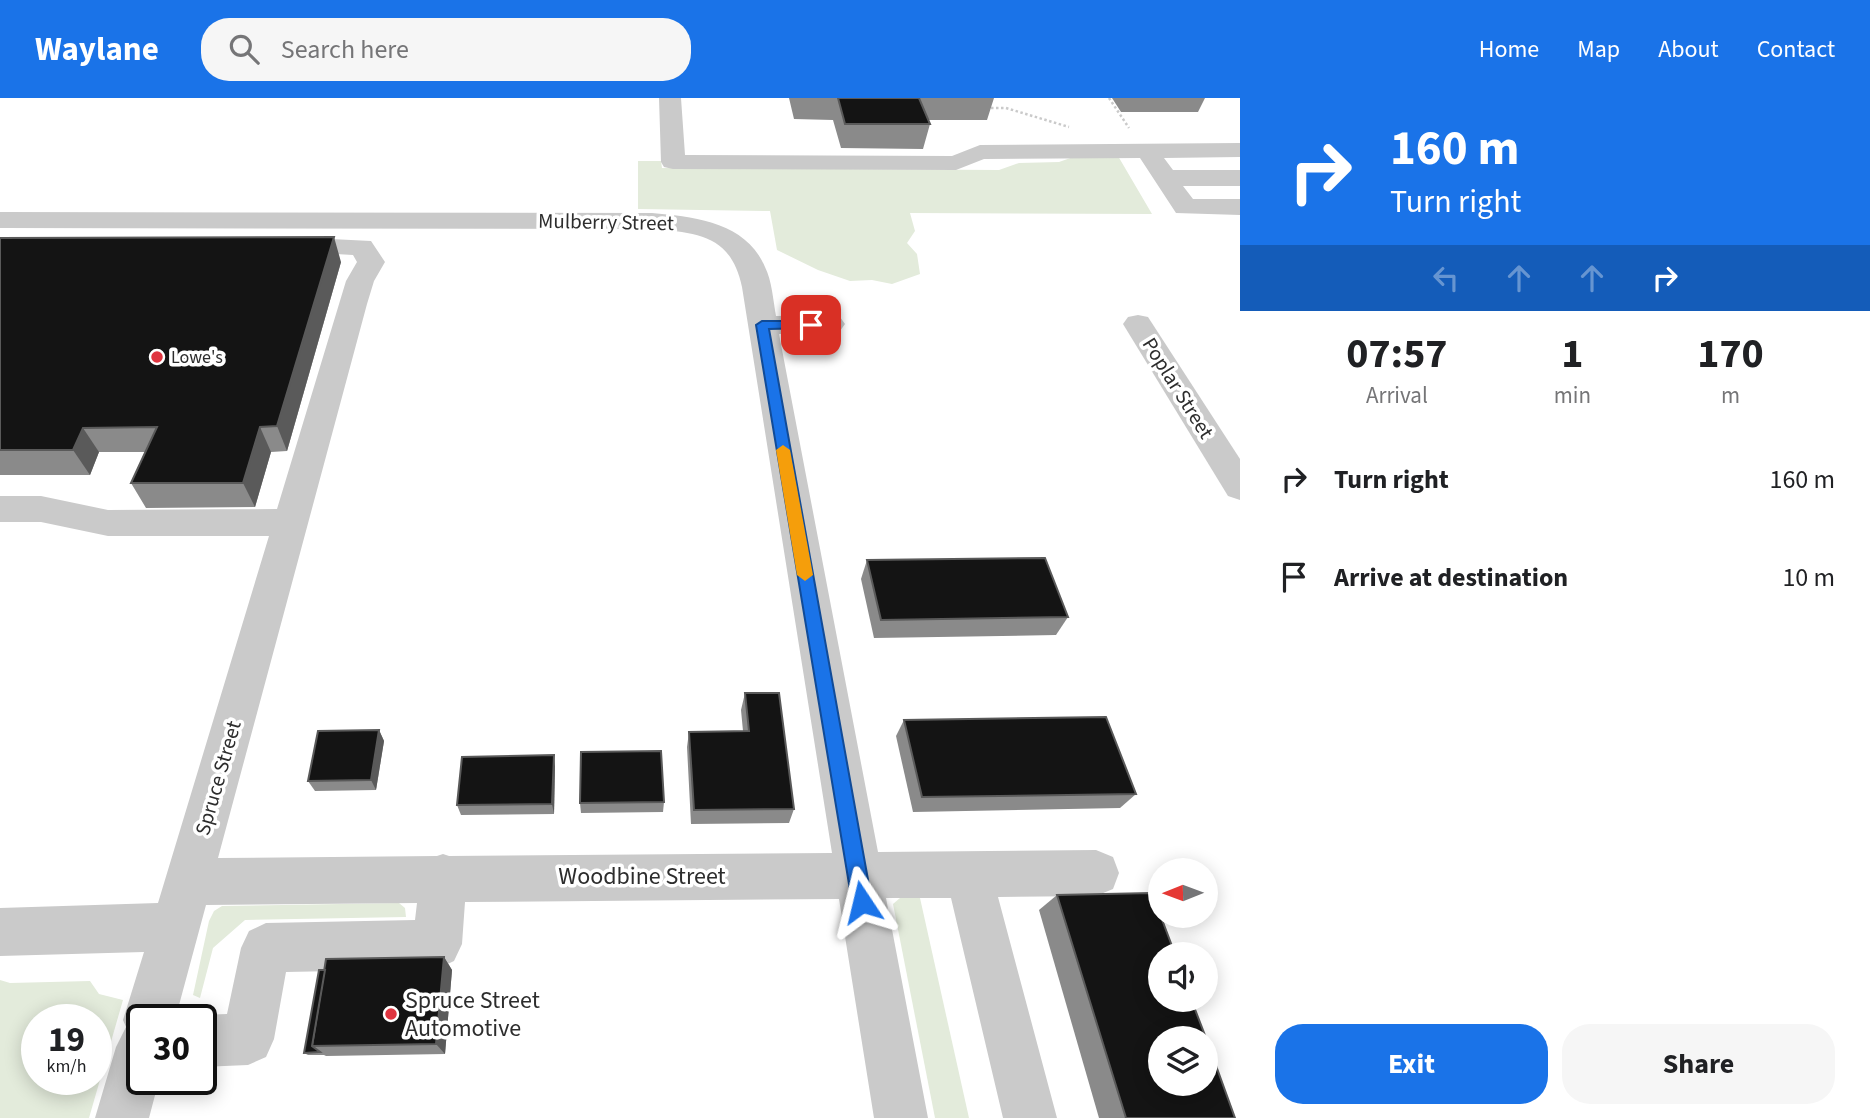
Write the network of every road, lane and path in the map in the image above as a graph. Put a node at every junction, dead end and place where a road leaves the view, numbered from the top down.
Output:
1 (670, 98) edge
2 (1109, 98) edge
3 (981, 108) dead end
4 (1069, 127) dead end
5 (1140, 142) junction
6 (1240, 150) edge
7 (1166, 178) junction
8 (1240, 178) edge
9 (1240, 207) edge
10 (0, 219) edge
11 (0, 246) edge
12 (830, 324) dead end
13 (1138, 324) dead end
14 (762, 325) junction
15 (1240, 488) edge
16 (0, 509) edge
17 (289, 528) junction
18 (1096, 873) dead end
19 (969, 875) junction
20 (857, 876) junction
21 (443, 877) junction
22 (188, 882) junction
23 (174, 927) junction
24 (0, 932) edge
25 (153, 1004) edge
26 (217, 1040) edge
27 (128, 1095) edge
28 (122, 1118) edge
29 (901, 1118) edge
30 (1030, 1118) edge

1 - 5 street
2 - 5 path
3 - 4 path
5 - 6 street
5 - 7 street
7 - 8 street
7 - 9 street
10 - 14 street, Mulberry Street
11 - 17 street, Spruce Street
12 - 14 street
13 - 15 street, Poplar Street
14 - 20 street, Mulberry Street
16 - 17 street
17 - 22 street, Spruce Street
18 - 19 street, Woodbine Street
19 - 20 street, Woodbine Street
19 - 30 street
20 - 21 street, Woodbine Street
20 - 29 street, Mulberry Street
21 - 22 street, Woodbine Street
21 - 26 street
22 - 23 street, Spruce Street
23 - 24 street
23 - 25 street, Spruce Street
27 - 28 street

